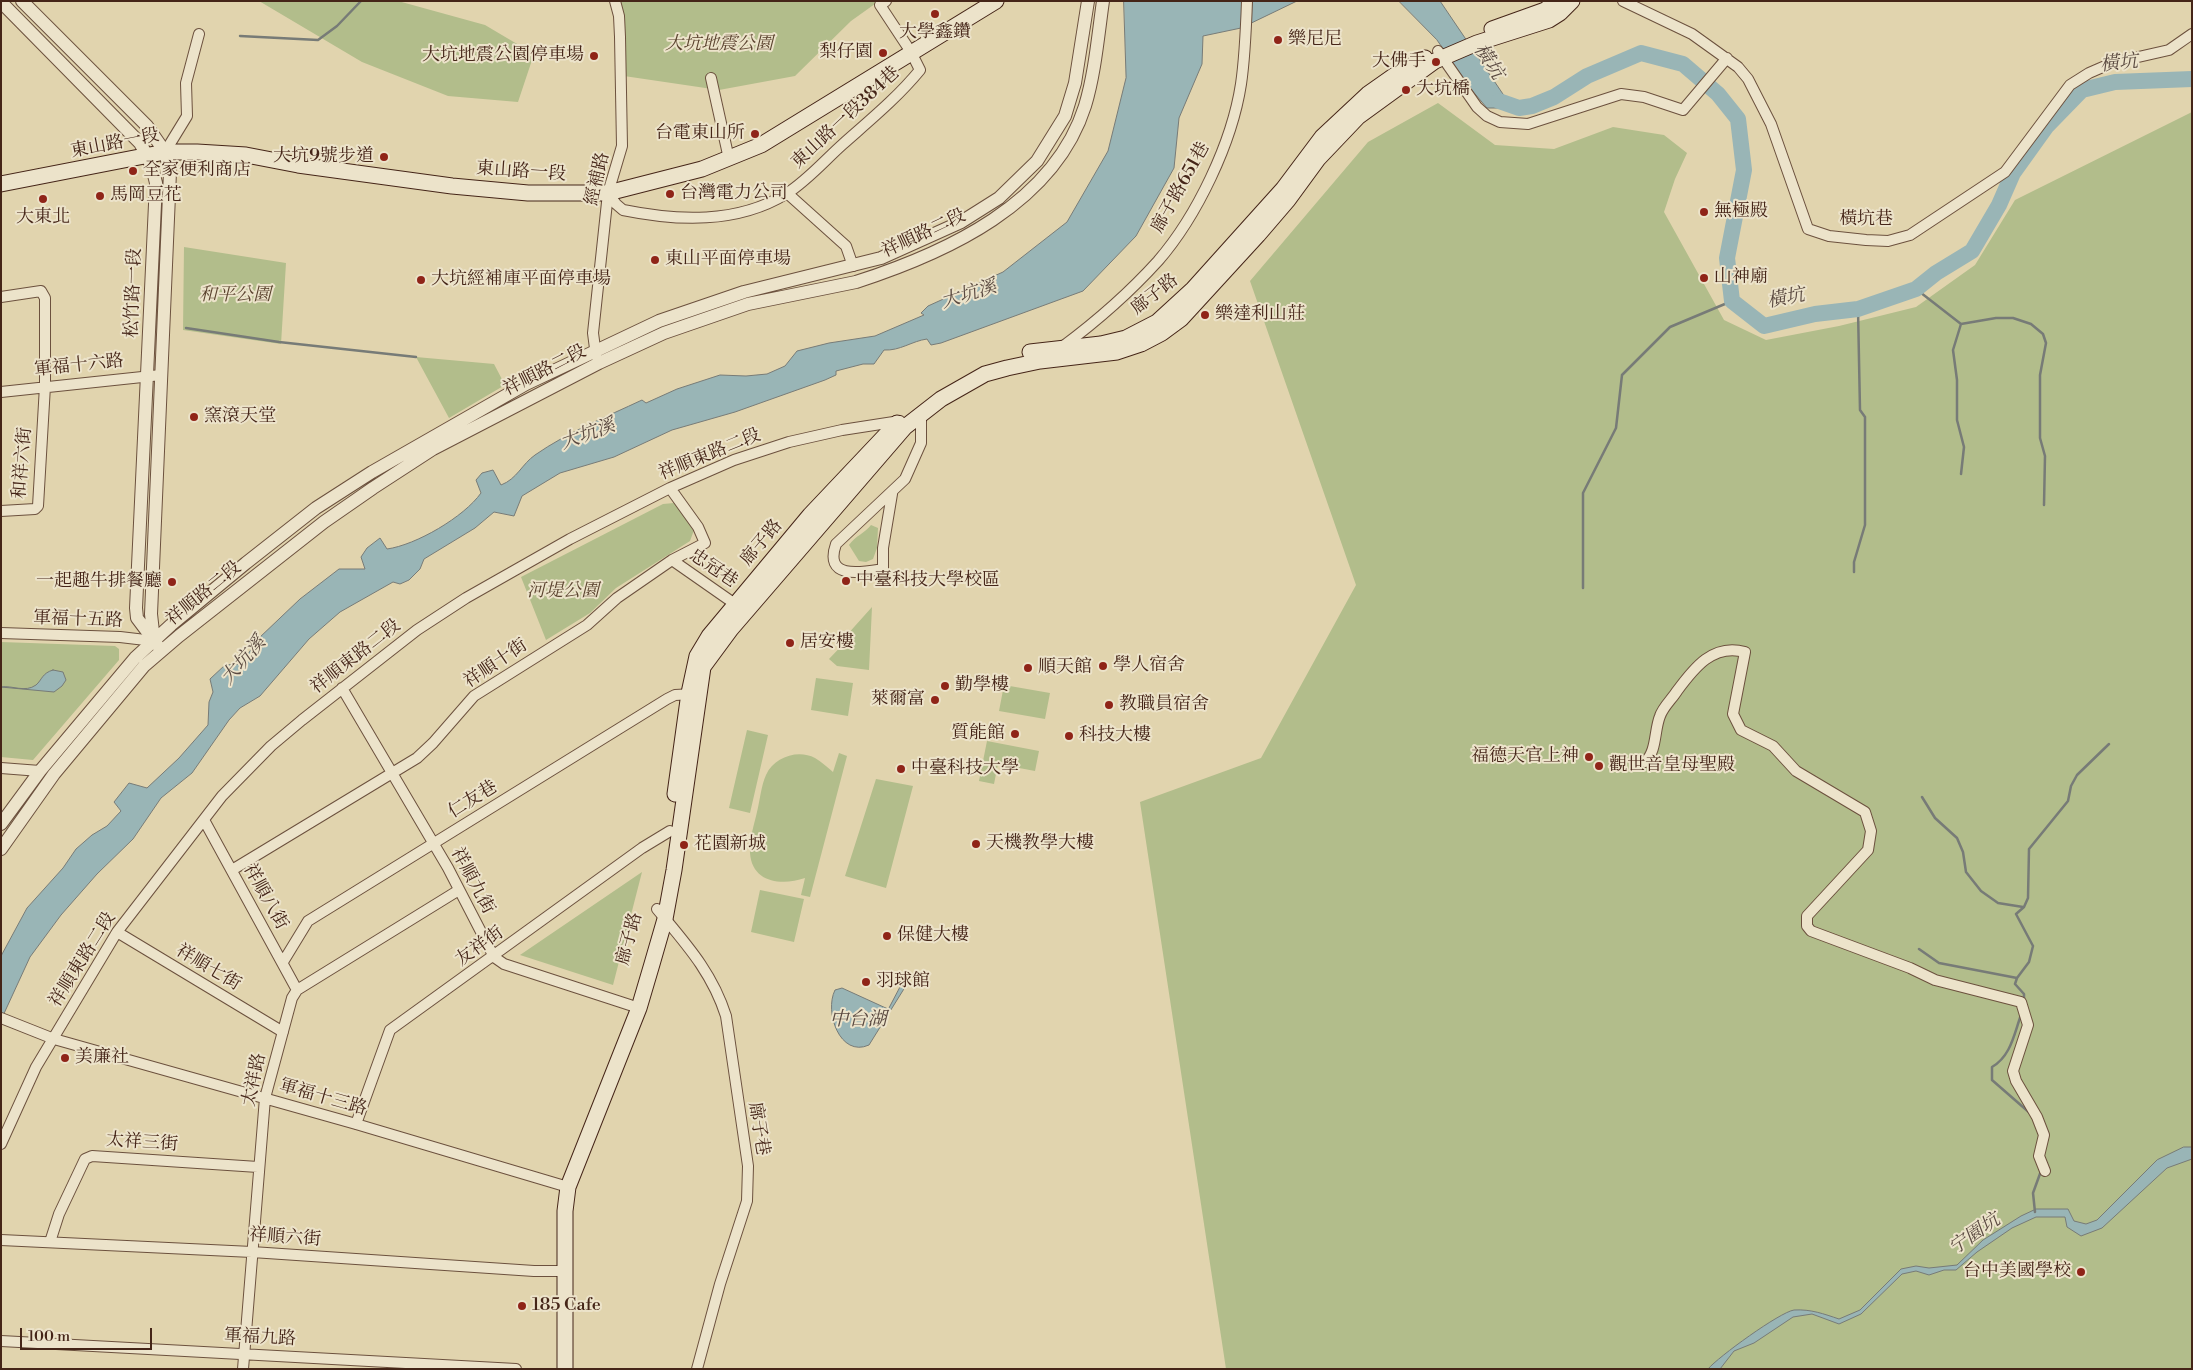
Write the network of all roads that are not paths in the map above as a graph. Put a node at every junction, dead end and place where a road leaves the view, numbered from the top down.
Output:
1 (22, 1) edge
2 (614, 1) edge
3 (886, 1) edge
4 (996, 1) edge
5 (1088, 1) edge
6 (1103, 1) edge
7 (1247, 1) edge
8 (1557, 1) edge
9 (1572, 1) edge
10 (1623, 1) edge
11 (1, 2) edge
12 (199, 34) dead end
13 (2192, 34) edge
14 (1474, 39) junction
15 (911, 52) junction
16 (1441, 54) junction
17 (1727, 58) junction
18 (711, 78) dead end
19 (165, 152) junction
20 (149, 156) junction
21 (729, 159) junction
22 (1, 184) edge
23 (608, 193) junction
24 (788, 193) junction
25 (854, 266) junction
26 (1, 297) edge
27 (1062, 348) junction
28 (594, 350) junction
29 (598, 362) junction
30 (161, 375) junction
31 (148, 376) junction
32 (45, 386) junction
33 (1, 392) edge
34 (918, 411) junction
35 (902, 424) junction
36 (670, 488) junction
37 (892, 494) junction
38 (1, 511) edge
39 (672, 560) junction
40 (736, 604) junction
41 (1, 634) edge
42 (158, 645) junction
43 (342, 688) junction
44 (694, 694) junction
45 (1645, 762) dead end
46 (1, 768) edge
47 (40, 771) junction
48 (391, 772) junction
49 (204, 820) junction
50 (1, 824) edge
51 (670, 831) junction
52 (434, 844) junction
53 (1, 848) edge
54 (232, 870) junction
55 (458, 890) junction
56 (661, 914) junction
57 (117, 932) junction
58 (494, 957) junction
59 (283, 962) junction
60 (297, 990) junction
61 (634, 1006) junction
62 (1, 1018) edge
63 (283, 1032) junction
64 (54, 1039) junction
65 (265, 1098) junction
66 (356, 1124) junction
67 (1, 1144) edge
68 (258, 1166) junction
69 (2045, 1171) dead end
70 (564, 1185) junction
71 (1, 1240) edge
72 (50, 1242) junction
73 (252, 1252) junction
74 (561, 1271) junction
75 (1, 1341) edge
76 (244, 1353) junction
77 (243, 1369) edge
78 (516, 1369) edge
79 (557, 1369) edge
80 (565, 1369) edge
81 (698, 1369) edge

1 - 19 street, 松竹路一段
2 - 23 street, 經補路
3 - 15 street
4 - 15 main road, 東山路一段
5 - 25 street, 祥順路二段
6 - 29 street, 祥順路二段
7 - 27 street, 廍子路651巷
8 - 14 main road
9 - 14 main road
10 - 17 street, 橫坑巷
11 - 20 street, 松竹路一段
12 - 19 street
13 - 17 street, 橫坑巷
14 - 16 main road
15 - 21 main road, 東山路一段
15 - 24 street, 東山路一段384巷
16 - 17 street
16 - 27 main road, 廍子路
16 - 34 main road, 廍子路
18 - 21 street
19 - 20 main road, 東山路一段
19 - 23 main road, 東山路一段
19 - 30 street, 松竹路一段
20 - 22 main road, 東山路一段
20 - 31 street, 松竹路一段
21 - 23 main road, 東山路一段
23 - 24 street, 東山路一段384巷
23 - 28 street, 經補路
24 - 25 street
25 - 28 street, 祥順路二段
26 - 32 street
27 - 34 main road, 廍子路
28 - 29 street, 經補路
28 - 42 street, 祥順路二段
29 - 42 street, 祥順路二段
30 - 31 street, 軍福十六路
30 - 42 street, 松竹路一段
31 - 32 street, 軍福十六路
31 - 42 street, 松竹路一段
32 - 33 street, 軍福十六路
32 - 38 street, 和祥六街
34 - 35 main road, 廍子路
34 - 37 street
35 - 36 street, 祥順東路二段
35 - 40 main road, 廍子路
35 - 44 main road, 廍子路
36 - 39 street, 祥順十街
36 - 43 street, 祥順東路二段
37 - 37 street
39 - 40 street, 忠冠巷
39 - 48 street, 祥順十街
40 - 44 main road, 廍子路
41 - 42 street, 軍福十五路
42 - 47 street, 祥順路二段
42 - 53 street, 祥順路二段
43 - 48 street, 祥順九街
43 - 49 street, 祥順東路二段
44 - 51 main road, 廍子路
44 - 52 street, 仁友巷
44 - 56 main road, 廍子路
45 - 69 street
46 - 47 street
47 - 50 street, 祥順路二段
48 - 52 street, 祥順九街
48 - 54 street, 祥順十街
49 - 54 street, 祥順八街
49 - 57 street, 祥順東路二段
51 - 56 main road, 廍子路
51 - 58 street, 友祥街
52 - 55 street, 祥順九街
52 - 59 street, 仁友巷
54 - 59 street, 祥順八街
55 - 58 street, 祥順九街
55 - 60 street
56 - 61 main road, 廍子路
56 - 81 street, 廍子巷
57 - 63 street, 祥順七街
57 - 64 street, 祥順東路二段
58 - 61 street
58 - 66 street, 友祥街
59 - 60 street, 祥順八街
60 - 63 street, 太祥路
61 - 70 main road, 廍子路
62 - 64 street, 軍福十三路
63 - 65 street, 太祥路
64 - 65 street, 軍福十三路
64 - 67 street, 祥順東路二段
65 - 66 street, 軍福十三路
65 - 68 street, 太祥路
66 - 70 street, 軍福十三路
68 - 72 street, 太祥三街
68 - 73 street, 太祥路
70 - 74 main road, 廍子路
71 - 72 street, 祥順六街
72 - 73 street, 祥順六街
73 - 74 street, 祥順六街
73 - 76 street, 太祥路
74 - 79 main road, 廍子路
74 - 80 main road, 廍子路
75 - 76 street, 軍福九路
76 - 77 street, 太祥路
76 - 78 street, 軍福九路

